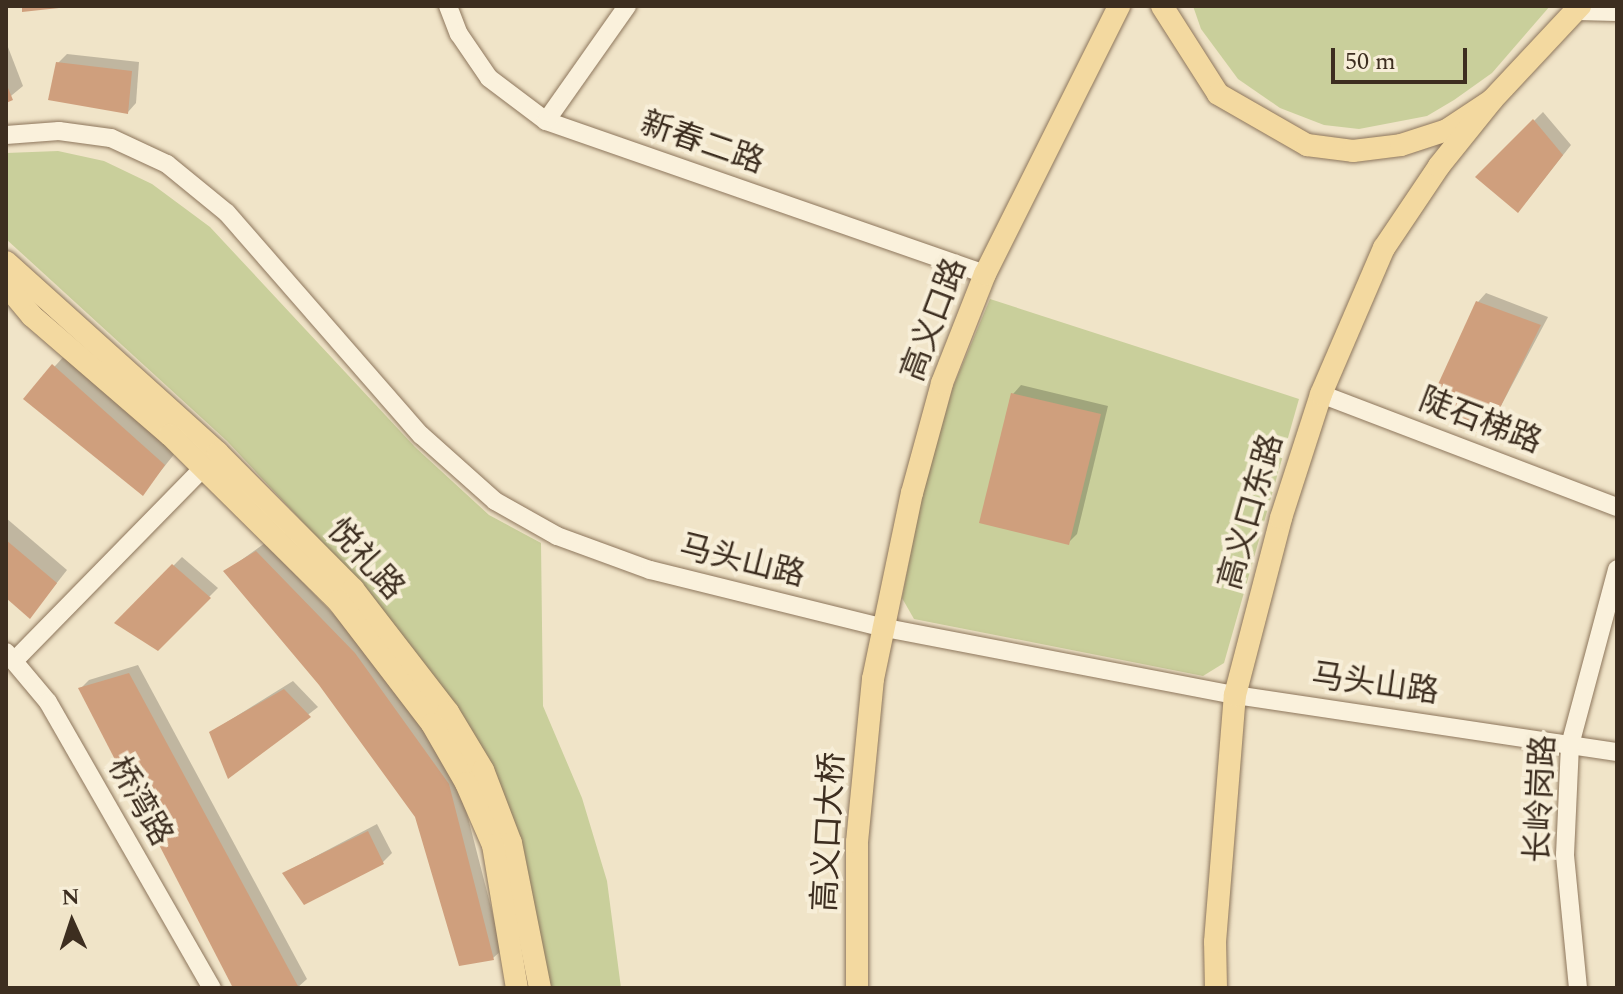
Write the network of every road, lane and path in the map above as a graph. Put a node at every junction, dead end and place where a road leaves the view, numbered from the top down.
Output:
1 (448, 6) edge
2 (627, 6) edge
3 (1119, 6) edge
4 (1162, 6) edge
5 (1578, 9) edge
6 (1617, 12) edge
7 (1492, 100) junction
8 (546, 121) junction
9 (6, 135) edge
10 (6, 262) edge
11 (985, 274) junction
12 (6, 285) edge
13 (1321, 394) junction
14 (210, 460) junction
15 (1617, 507) edge
16 (1617, 569) edge
17 (881, 627) junction
18 (10, 656) edge
19 (873, 679) joint
20 (1235, 695) junction
21 (1570, 745) junction
22 (1617, 752) edge
23 (212, 988) edge
24 (517, 988) edge
25 (540, 988) edge
26 (857, 988) edge
27 (1216, 988) edge
28 (1578, 988) edge

1 - 8 street, 新春二路
2 - 8 street
3 - 11 main road, 高义口路
4 - 7 main road
5 - 6 street
5 - 7 main road
7 - 13 main road, 高义口东路
8 - 11 street, 新春二路
9 - 17 street, 马头山路
10 - 14 main road, 悦礼路
11 - 17 main road, 高义口路
12 - 14 main road, 悦礼路
13 - 15 street, 陡石梯路
13 - 20 main road, 高义口东路
14 - 18 street
14 - 24 main road, 悦礼路
14 - 25 main road, 悦礼路
16 - 21 street, 长岭岗路
17 - 19 main road, 高义口路
17 - 20 street, 马头山路
18 - 23 street, 桥湾路
19 - 26 main road, 高义口大桥
20 - 21 street, 马头山路
20 - 27 main road, 高义口东路
21 - 22 street, 马头山路
21 - 28 street, 长岭岗路

